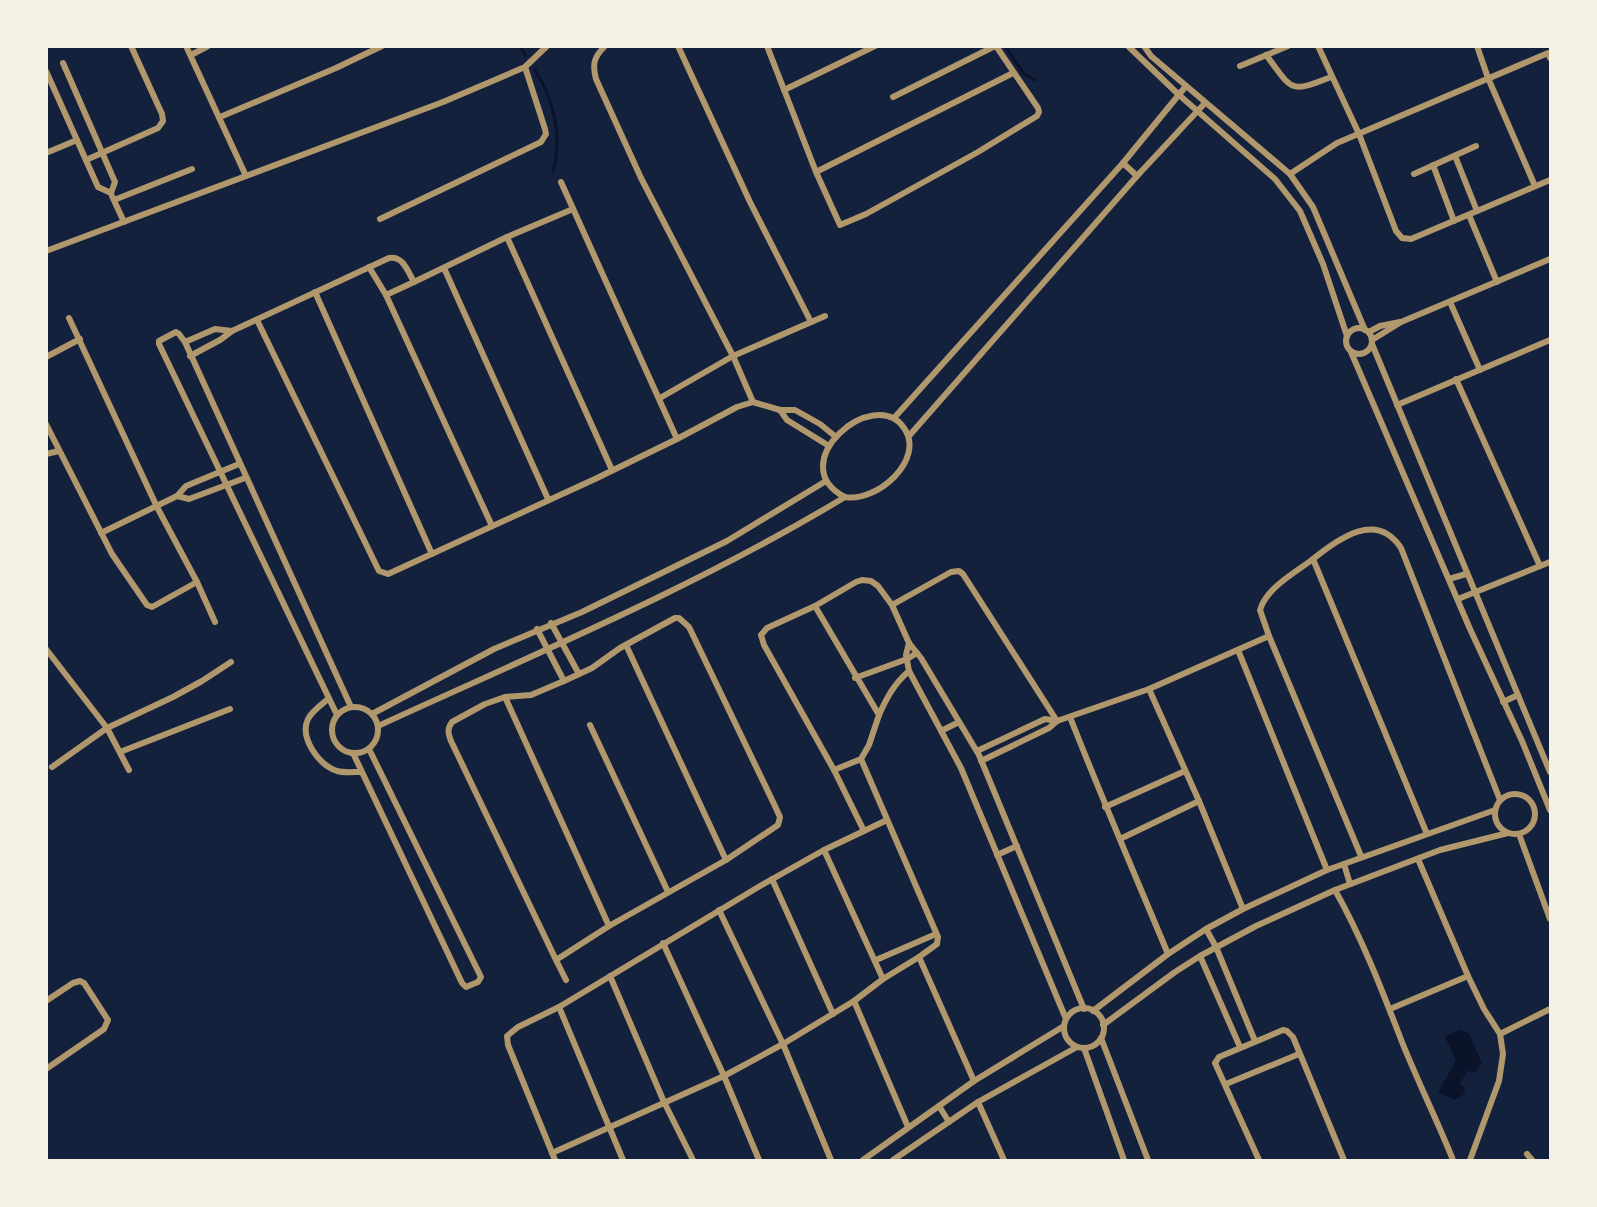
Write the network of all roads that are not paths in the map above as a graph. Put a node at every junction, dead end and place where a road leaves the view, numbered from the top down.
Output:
1 (130, 46) edge
2 (186, 46) edge
3 (208, 46) edge
4 (382, 46) edge
5 (547, 46) edge
6 (605, 46) edge
7 (678, 46) edge
8 (767, 46) edge
9 (875, 46) edge
10 (996, 46) edge
11 (1128, 46) edge
12 (1144, 46) edge
13 (1288, 46) edge
14 (1318, 46) edge
15 (1477, 46) edge
16 (1548, 52) edge
17 (191, 55) junction
18 (1266, 55) junction
19 (63, 63) dead end
20 (1240, 66) dead end
21 (525, 67) junction
22 (46, 71) edge
23 (1013, 73) junction
24 (1331, 77) junction
25 (1488, 78) junction
26 (1186, 86) junction
27 (784, 90) junction
28 (1178, 94) junction
29 (893, 97) dead end
30 (1205, 103) junction
31 (1197, 111) junction
32 (220, 117) junction
33 (1359, 134) junction
34 (77, 140) junction
35 (1476, 146) dead end
36 (46, 153) edge
37 (102, 153) junction
38 (1455, 156) junction
39 (86, 160) junction
40 (1123, 163) junction
41 (1432, 165) junction
42 (192, 169) dead end
43 (816, 172) junction
44 (1290, 174) junction
45 (1414, 174) dead end
46 (246, 176) junction
47 (1137, 176) junction
48 (1551, 180) edge
49 (561, 182) dead end
50 (1534, 186) junction
51 (112, 196) junction
52 (573, 209) junction
53 (1477, 211) junction
54 (1469, 215) junction
55 (380, 219) dead end
56 (1454, 221) junction
57 (123, 222) junction
58 (507, 237) junction
59 (46, 251) edge
60 (1337, 259) junction
61 (1551, 259) edge
62 (1323, 264) junction
63 (369, 267) junction
64 (444, 268) junction
65 (414, 282) junction
66 (1497, 282) junction
67 (315, 292) junction
68 (386, 295) junction
69 (1450, 302) junction
70 (825, 316) dead end
71 (69, 318) dead end
72 (257, 320) junction
73 (811, 322) junction
74 (1401, 322) junction
75 (232, 331) junction
76 (1367, 331) junction
77 (1347, 336) junction
78 (80, 339) junction
79 (1551, 340) edge
80 (184, 342) junction
81 (1372, 342) junction
82 (1351, 352) junction
83 (190, 356) junction
84 (733, 356) junction
85 (46, 357) edge
86 (1480, 370) junction
87 (1456, 379) junction
88 (660, 398) junction
89 (753, 402) junction
90 (1397, 405) junction
91 (780, 410) junction
92 (894, 418) junction
93 (46, 424) edge
94 (909, 436) junction
95 (836, 437) junction
96 (677, 439) junction
97 (829, 446) junction
98 (59, 451) junction
99 (46, 454) edge
100 (239, 464) junction
101 (612, 470) junction
102 (219, 471) junction
103 (245, 478) junction
104 (826, 481) junction
105 (226, 486) junction
106 (177, 496) junction
107 (845, 496) junction
108 (548, 499) junction
109 (157, 507) junction
110 (492, 526) junction
111 (101, 533) junction
112 (432, 554) junction
113 (1313, 559) junction
114 (1551, 562) edge
115 (1540, 566) junction
116 (1466, 574) junction
117 (1449, 579) junction
118 (197, 582) junction
119 (1474, 592) junction
120 (1458, 599) junction
121 (892, 605) junction
122 (815, 606) junction
123 (215, 622) dead end
124 (551, 623) junction
125 (537, 629) junction
126 (1269, 636) junction
127 (562, 642) junction
128 (909, 643) junction
129 (626, 645) junction
130 (546, 648) junction
131 (46, 649) edge
132 (1238, 650) junction
133 (917, 653) junction
134 (907, 659) junction
135 (231, 662) dead end
136 (909, 671) junction
137 (579, 674) junction
138 (855, 678) junction
139 (564, 681) junction
140 (1149, 690) junction
141 (1518, 695) junction
142 (505, 697) junction
143 (328, 699) junction
144 (1503, 702) junction
145 (351, 707) junction
146 (230, 709) dead end
147 (372, 714) junction
148 (337, 715) junction
149 (879, 715) junction
150 (1070, 717) junction
151 (1057, 721) junction
152 (959, 722) junction
153 (590, 724) dead end
154 (378, 726) junction
155 (107, 728) junction
156 (941, 730) junction
157 (369, 749) junction
158 (977, 751) junction
159 (120, 752) junction
160 (353, 753) junction
161 (861, 759) junction
162 (981, 760) junction
163 (1549, 760) edge
164 (52, 767) dead end
165 (129, 770) dead end
166 (834, 770) junction
167 (1185, 771) junction
168 (361, 772) junction
169 (1551, 772) edge
170 (1500, 800) junction
171 (1199, 801) junction
172 (1550, 806) edge
173 (1105, 807) junction
174 (1535, 809) junction
175 (1495, 810) junction
176 (887, 820) junction
177 (864, 831) junction
178 (1508, 833) junction
179 (1427, 834) junction
180 (1519, 834) junction
181 (1120, 839) junction
182 (1017, 846) junction
183 (825, 850) junction
184 (998, 855) junction
185 (1361, 856) junction
186 (1418, 859) junction
187 (726, 860) junction
188 (1344, 864) junction
189 (1327, 870) junction
190 (772, 879) junction
191 (1350, 884) junction
192 (1335, 890) junction
193 (668, 892) junction
194 (1243, 909) junction
195 (719, 910) junction
196 (1551, 919) edge
197 (609, 926) junction
198 (1206, 929) junction
199 (936, 934) junction
200 (663, 943) junction
201 (1216, 947) junction
202 (1168, 954) junction
203 (1200, 956) junction
204 (919, 957) junction
205 (556, 960) junction
206 (876, 960) junction
207 (610, 976) junction
208 (1468, 976) junction
209 (883, 978) junction
210 (566, 980) dead end
211 (46, 1001) edge
212 (854, 1001) junction
213 (559, 1007) junction
214 (1084, 1009) junction
215 (1390, 1009) junction
216 (1551, 1009) edge
217 (1093, 1011) junction
218 (833, 1014) junction
219 (1065, 1023) junction
220 (1103, 1026) junction
221 (1500, 1034) junction
222 (1101, 1038) junction
223 (1255, 1041) junction
224 (783, 1044) junction
225 (1081, 1047) junction
226 (1240, 1047) junction
227 (1299, 1054) junction
228 (46, 1069) edge
229 (724, 1076) junction
230 (974, 1080) junction
231 (1226, 1084) junction
232 (664, 1102) junction
233 (978, 1102) junction
234 (939, 1106) junction
235 (949, 1122) junction
236 (608, 1127) junction
237 (908, 1127) junction
238 (552, 1153) junction
239 (1527, 1154) dead end
240 (555, 1161) edge
241 (622, 1161) edge
242 (693, 1161) edge
243 (759, 1161) edge
244 (831, 1161) edge
245 (863, 1161) edge
246 (893, 1161) edge
247 (1004, 1161) edge
248 (1124, 1161) edge
249 (1148, 1161) edge
250 (1259, 1161) edge
251 (1344, 1161) edge
252 (1453, 1161) edge
253 (1470, 1161) edge
254 (1532, 1161) edge

1 - 37 street
2 - 17 street
3 - 17 street
4 - 32 street
5 - 21 street
6 - 84 street
7 - 73 street
8 - 27 street
9 - 27 street
10 - 23 street
10 - 29 street
11 - 28 street
12 - 26 street
13 - 18 street
14 - 24 street
15 - 25 street
16 - 25 street
17 - 32 street
18 - 20 street
18 - 24 street
19 - 37 street
21 - 46 street
21 - 55 street
22 - 34 street
23 - 43 street
23 - 43 street
24 - 33 street
25 - 33 street
25 - 50 street
26 - 28 street
26 - 30 street
27 - 43 street
28 - 31 street
28 - 40 street
30 - 31 street
30 - 44 street
31 - 47 street
31 - 62 street
32 - 46 street
33 - 44 street
33 - 56 street
34 - 36 street
34 - 39 street
35 - 38 street
37 - 39 street
37 - 51 street
38 - 41 street
38 - 53 street
39 - 51 street
40 - 47 street
40 - 92 street
41 - 45 street
41 - 56 street
42 - 51 street
44 - 60 street
46 - 57 street
47 - 94 street
48 - 50 street
49 - 52 street
50 - 53 street
51 - 57 street
52 - 58 street
52 - 88 street
53 - 54 street
54 - 56 street
54 - 66 street
57 - 59 street
58 - 64 street
58 - 101 street
60 - 62 street
60 - 76 street
61 - 66 street
62 - 77 street
63 - 65 street
63 - 67 street
63 - 68 street
64 - 65 street
64 - 108 street
65 - 68 street
66 - 69 street
67 - 72 street
67 - 112 street
68 - 110 street
69 - 74 street
69 - 86 street
70 - 73 street
71 - 78 street
72 - 75 street
72 - 112 street
73 - 84 street
74 - 76 street
74 - 81 street
75 - 80 street
75 - 83 street
76 - 77 street
76 - 81 street
77 - 82 street
78 - 85 street
78 - 109 street
79 - 86 street
80 - 83 street
80 - 102 street
81 - 82 street
81 - 90 street
82 - 117 street
83 - 100 street
84 - 88 street
84 - 89 street
86 - 87 street
87 - 90 street
87 - 115 street
88 - 96 street
89 - 91 street
89 - 96 street
90 - 116 street
91 - 95 street
91 - 97 street
92 - 94 street
92 - 95 street
93 - 98 street
94 - 107 street
95 - 97 street
96 - 101 street
97 - 104 street
98 - 99 street
98 - 111 street
100 - 102 street
100 - 103 street
101 - 108 street
102 - 105 street
102 - 106 street
103 - 105 street
103 - 145 street
104 - 107 street
104 - 124 street
105 - 106 street
105 - 143 street
106 - 109 street
107 - 127 street
108 - 110 street
109 - 111 street
109 - 118 street
110 - 112 street
111 - 118 street
113 - 126 street
113 - 170 street
113 - 179 street
114 - 115 street
115 - 119 street
116 - 117 street
116 - 119 street
117 - 120 street
118 - 123 street
119 - 120 street
119 - 141 street
120 - 144 street
121 - 122 street
121 - 128 street
121 - 151 street
122 - 138 street
122 - 166 street
124 - 125 street
124 - 127 street
125 - 130 street
125 - 147 street
126 - 132 street
126 - 185 street
127 - 130 street
127 - 137 street
128 - 133 street
128 - 134 street
129 - 137 street
129 - 187 street
129 - 187 street
130 - 139 street
130 - 154 street
131 - 155 street
132 - 140 street
132 - 189 street
133 - 134 street
133 - 152 street
134 - 136 street
134 - 138 street
135 - 155 street
136 - 149 street
136 - 156 street
137 - 139 street
138 - 149 street
139 - 142 street
140 - 150 street
140 - 167 street
141 - 144 street
141 - 163 street
142 - 197 street
142 - 205 street
143 - 148 street
143 - 168 street
144 - 172 street
145 - 147 street
145 - 148 street
146 - 159 street
147 - 154 street
148 - 160 street
149 - 161 street
150 - 151 street
150 - 173 street
151 - 158 street
151 - 162 street
152 - 156 street
152 - 158 street
153 - 193 street
154 - 157 street
155 - 159 street
155 - 164 street
156 - 184 street
157 - 160 street
157 - 168 street
158 - 162 street
159 - 165 street
160 - 168 street
161 - 166 street
161 - 176 street
162 - 182 street
163 - 169 street
166 - 177 street
167 - 171 street
167 - 173 street
170 - 174 street
170 - 175 street
171 - 181 street
171 - 194 street
172 - 174 street
173 - 181 street
174 - 180 street
175 - 178 street
175 - 179 street
176 - 177 street
176 - 199 street
177 - 183 street
178 - 180 street
178 - 186 street
179 - 185 street
180 - 196 street
181 - 202 street
182 - 184 street
182 - 214 street
183 - 190 street
183 - 206 street
184 - 219 street
185 - 188 street
186 - 191 street
186 - 208 street
187 - 193 street
188 - 189 street
188 - 191 street
189 - 194 street
190 - 195 street
190 - 218 street
191 - 192 street
192 - 201 street
192 - 215 street
193 - 197 street
194 - 198 street
195 - 200 street
195 - 224 street
197 - 205 street
198 - 201 street
198 - 202 street
199 - 204 street
199 - 206 street
200 - 207 street
200 - 229 street
201 - 203 street
201 - 223 street
202 - 217 street
203 - 220 street
203 - 226 street
204 - 209 street
204 - 230 street
205 - 210 street
206 - 209 street
207 - 213 street
207 - 232 street
208 - 215 street
208 - 221 street
209 - 212 street
211 - 228 street
212 - 218 street
212 - 237 street
213 - 236 street
213 - 238 street
214 - 217 street
214 - 219 street
215 - 252 street
216 - 221 street
217 - 220 street
218 - 224 street
219 - 225 street
219 - 230 street
220 - 222 street
221 - 253 street
222 - 225 street
222 - 249 street
223 - 226 street
223 - 227 street
224 - 229 street
224 - 244 street
225 - 233 street
225 - 248 street
226 - 231 street
227 - 231 street
227 - 251 street
229 - 232 street
229 - 243 street
230 - 234 street
231 - 250 street
232 - 236 street
232 - 242 street
233 - 235 street
233 - 247 street
234 - 235 street
234 - 237 street
235 - 246 street
236 - 238 street
236 - 241 street
237 - 245 street
238 - 240 street
239 - 254 street

